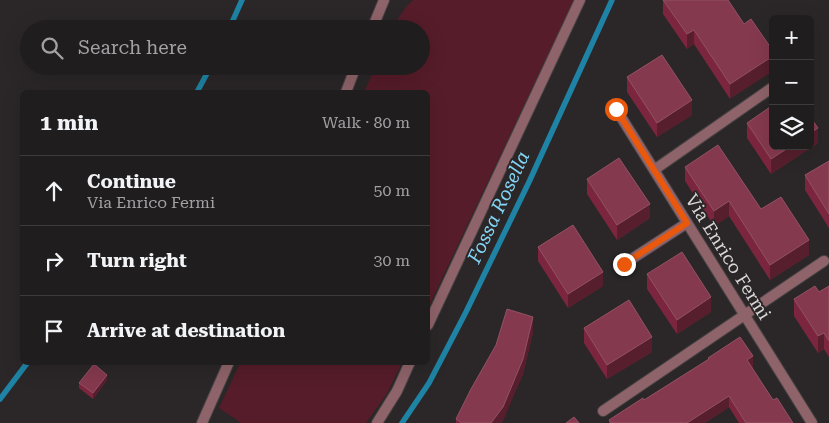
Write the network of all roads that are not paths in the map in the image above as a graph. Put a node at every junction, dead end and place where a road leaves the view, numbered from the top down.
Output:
1 (384, 0) edge
2 (580, 0) edge
3 (376, 20) edge
4 (353, 75) edge
5 (347, 90) edge
6 (769, 90) edge
7 (616, 109) dead end
8 (654, 170) junction
9 (687, 223) junction
10 (824, 261) dead end
11 (624, 264) dead end
12 (744, 314) junction
13 (430, 321) edge
14 (228, 365) edge
15 (409, 365) edge
16 (602, 411) dead end
17 (202, 423) edge
18 (377, 423) edge
19 (812, 423) edge

1 - 3 street
2 - 13 street
4 - 5 street
6 - 8 street
7 - 8 street, Via Enrico Fermi
8 - 9 street, Via Enrico Fermi
9 - 11 street
9 - 12 street, Via Enrico Fermi
10 - 12 street
12 - 16 street
12 - 19 street, Via Enrico Fermi
14 - 17 street
15 - 18 street

